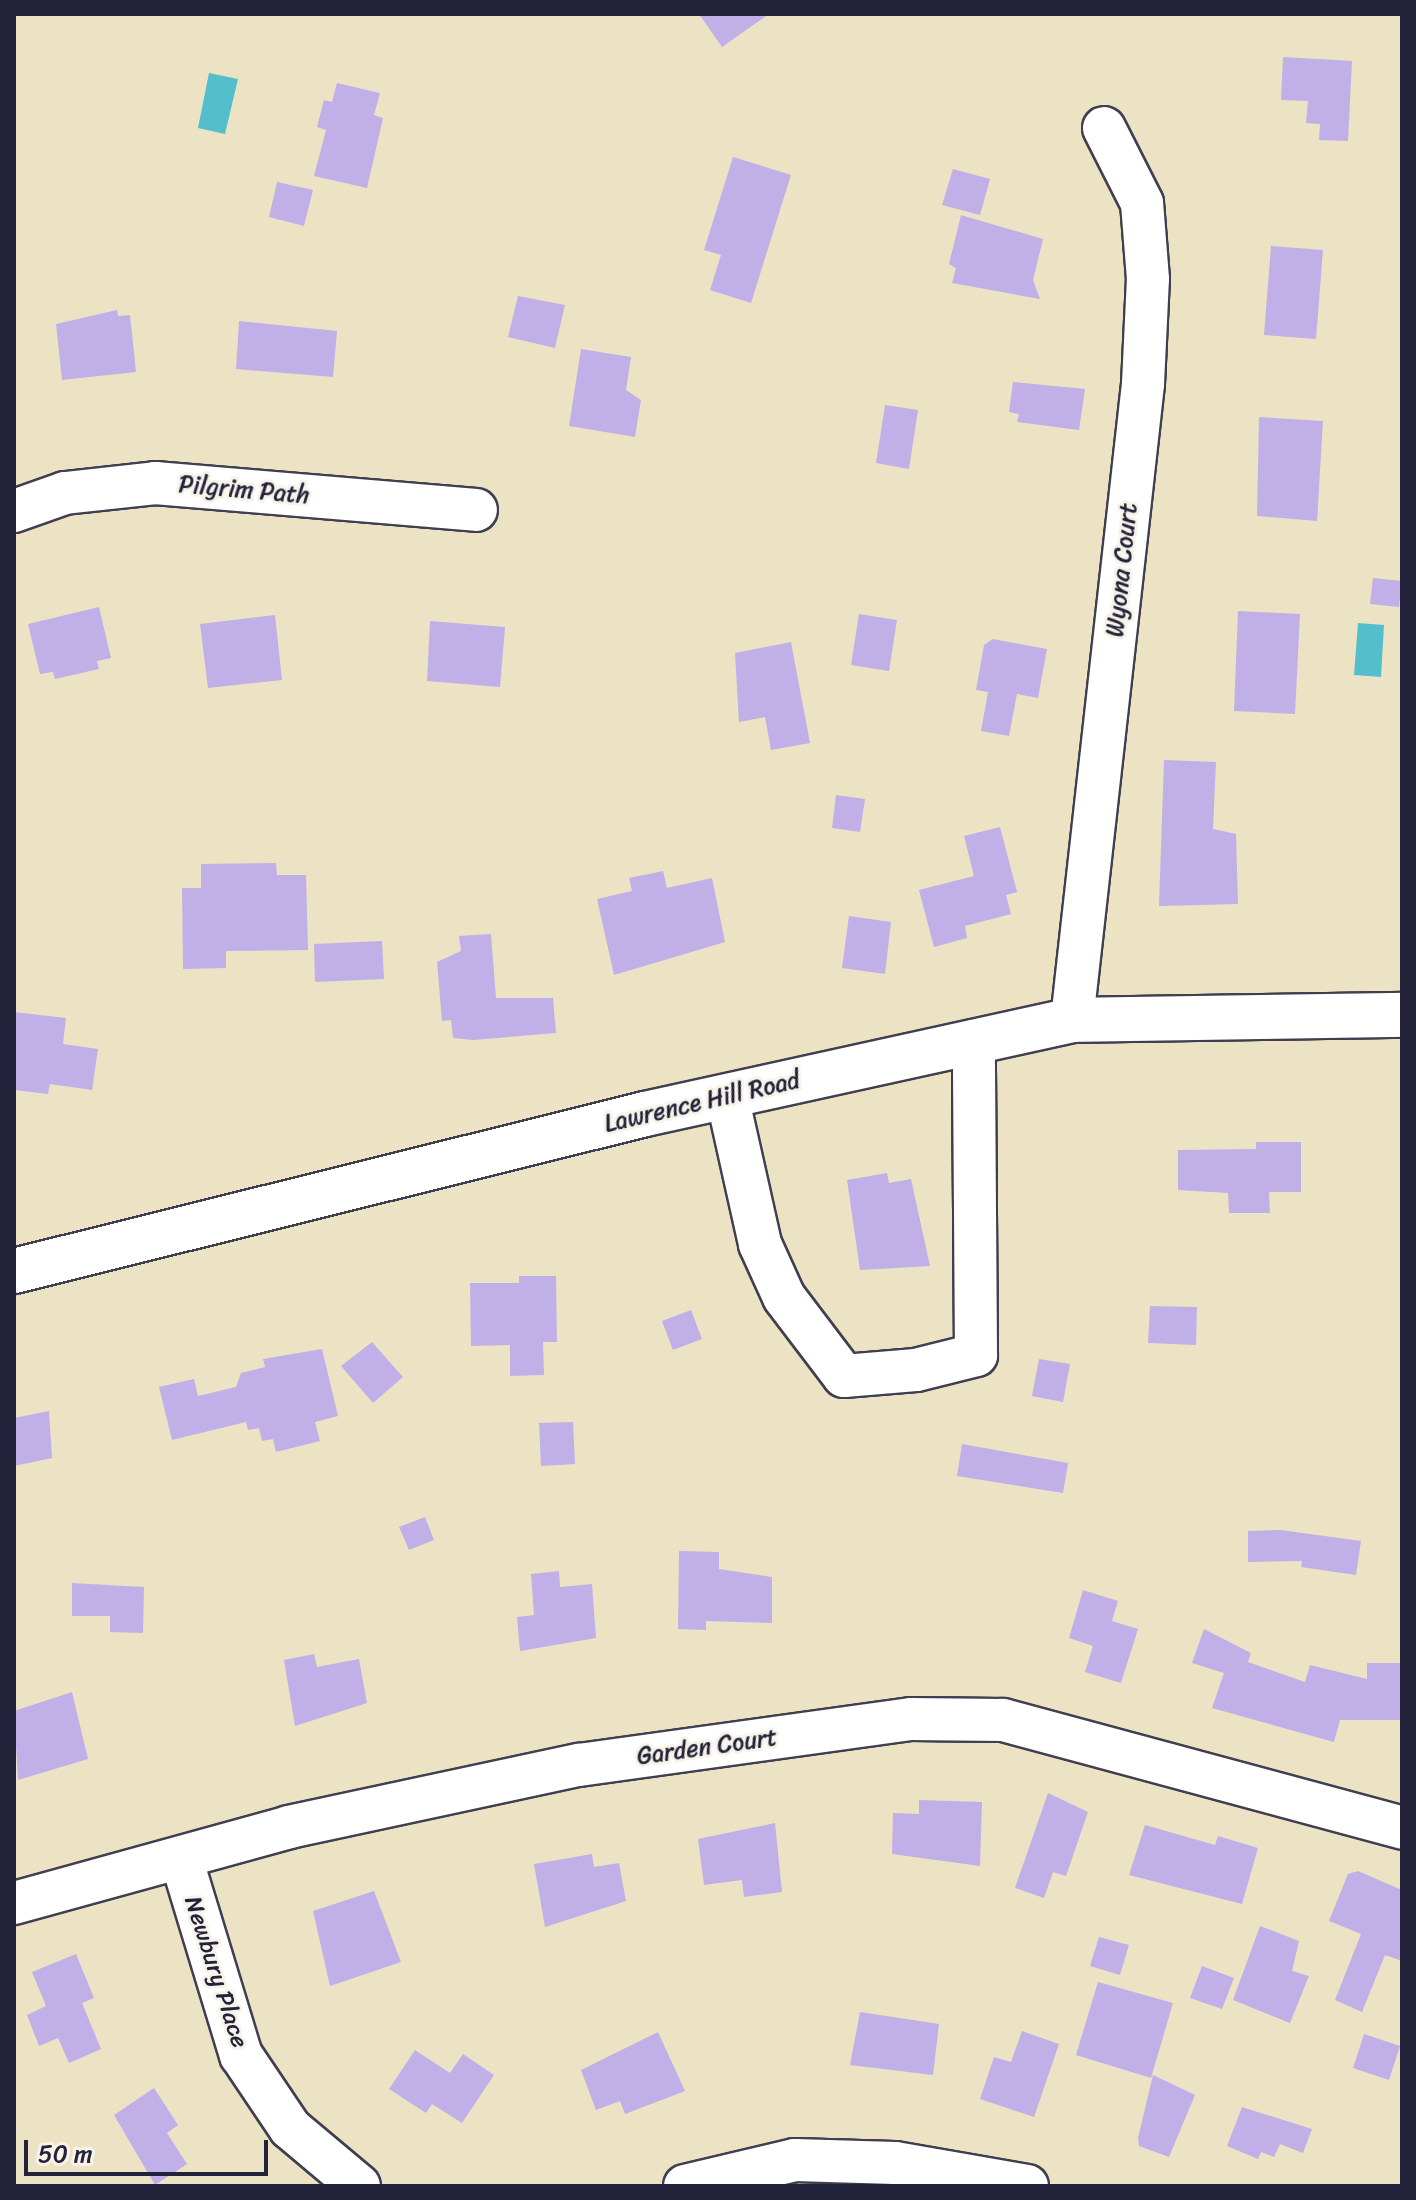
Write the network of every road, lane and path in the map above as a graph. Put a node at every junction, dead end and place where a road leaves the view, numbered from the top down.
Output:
1 (1104, 128) dead end
2 (476, 510) dead end
3 (14, 511) edge
4 (1402, 1015) edge
5 (1072, 1020) junction
6 (974, 1041) junction
7 (727, 1096) junction
8 (14, 1271) edge
9 (1402, 1828) edge
10 (181, 1858) junction
11 (14, 1903) edge
12 (359, 2186) edge
13 (685, 2186) edge
14 (1027, 2186) edge

1 - 5 street, Wyona Court
2 - 3 street, Pilgrim Path
4 - 5 main road, Lawrence Hill Road
5 - 6 main road, Lawrence Hill Road
6 - 7 main road, Lawrence Hill Road
6 - 7 street
7 - 8 main road, Lawrence Hill Road
9 - 10 street, Garden Court
10 - 11 street, Garden Court
10 - 12 street, Newbury Place
13 - 14 street

